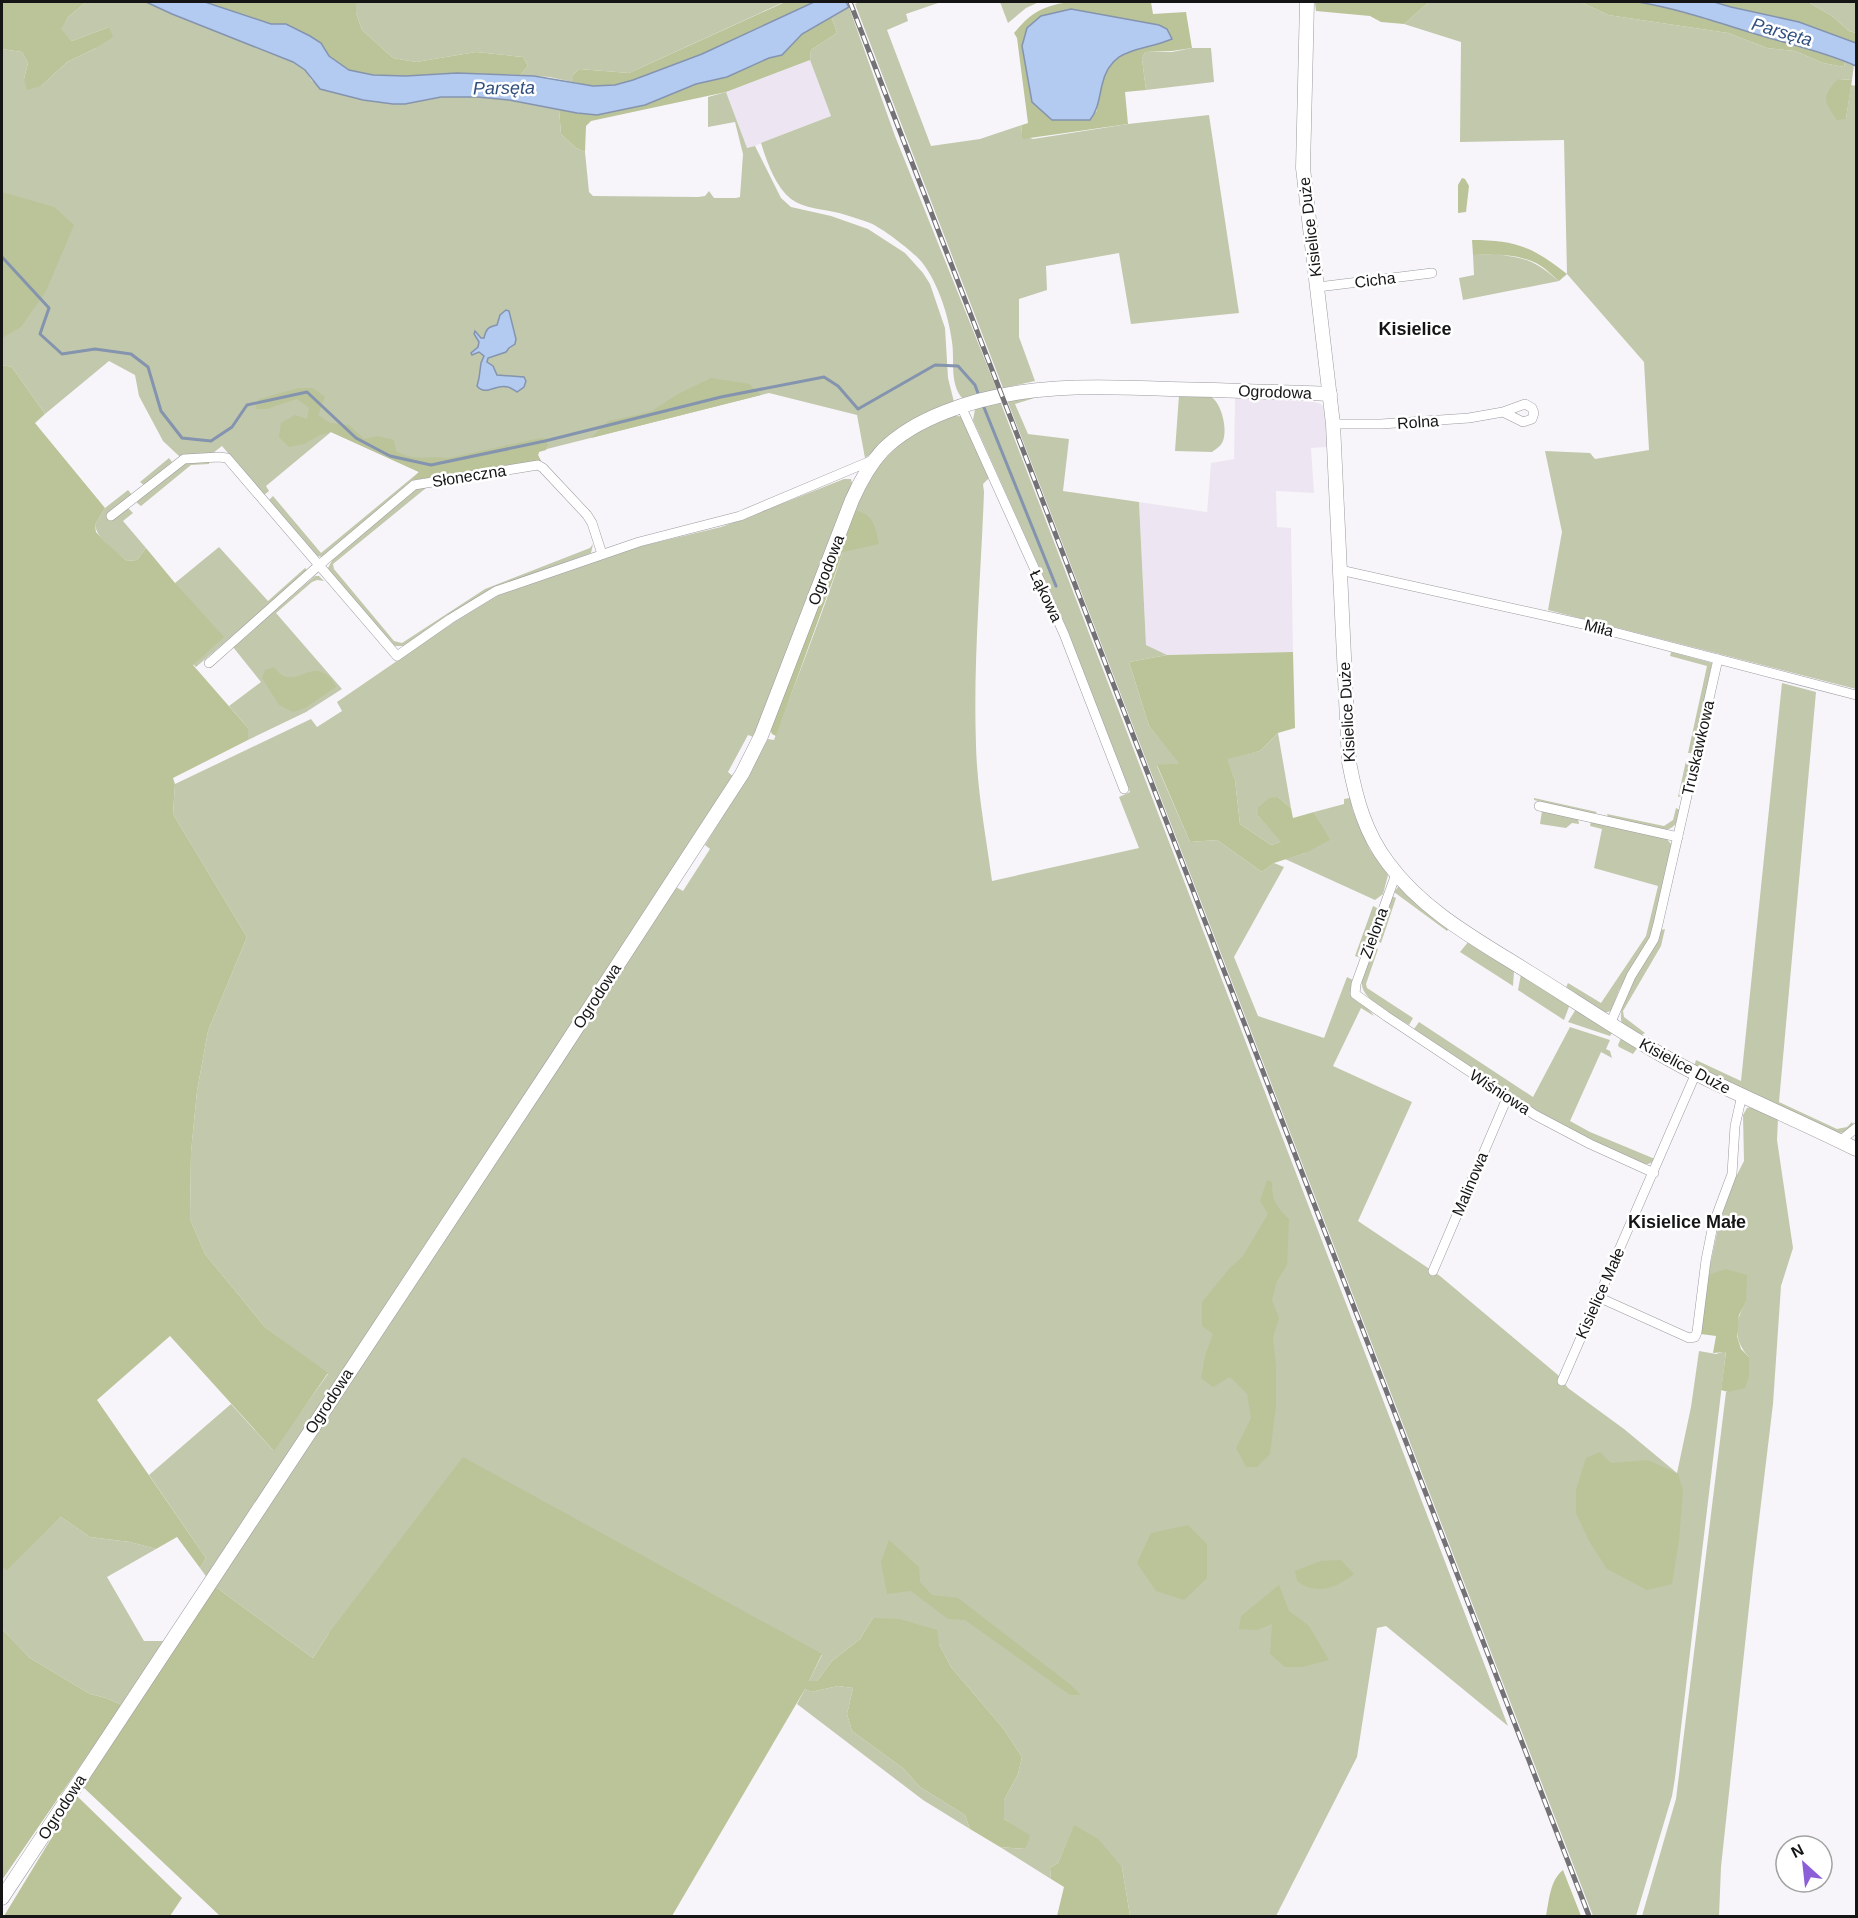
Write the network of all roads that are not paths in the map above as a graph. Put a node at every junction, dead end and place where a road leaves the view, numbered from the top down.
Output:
1 (1307, 2) edge
2 (1432, 273) dead end
3 (1318, 287) junction
4 (1330, 394) junction
5 (962, 406) junction
6 (1503, 412) dead end
7 (1333, 424) junction
8 (874, 460) junction
9 (111, 516) dead end
10 (602, 554) junction
11 (318, 566) junction
12 (1340, 570) junction
13 (1718, 659) junction
14 (209, 663) dead end
15 (1857, 695) edge
16 (1124, 789) dead end
17 (1539, 806) dead end
18 (1678, 837) junction
19 (1396, 874) junction
20 (1356, 994) joint
21 (1610, 1024) junction
22 (1696, 1073) junction
23 (1742, 1095) junction
24 (1507, 1098) junction
25 (1857, 1128) edge
26 (1840, 1141) junction
27 (1857, 1149) edge
28 (1654, 1173) junction
29 (1432, 1271) dead end
30 (1598, 1297) junction
31 (1562, 1381) dead end
32 (2, 1898) edge

1 - 3 street, Kisielice Duże
2 - 3 street, Cicha
3 - 4 street, Kisielice Duże
4 - 5 street, Ogrodowa
4 - 7 street, Kisielice Duże
5 - 8 street, Ogrodowa
5 - 16 street, Łąkowa
6 - 7 street, Rolna
7 - 12 street, Kisielice Duże
8 - 10 street
8 - 32 street, Ogrodowa
9 - 11 street
10 - 11 street
10 - 11 street, Słoneczna
11 - 14 street, Słoneczna
12 - 13 street, Miła
12 - 19 street, Kisielice Duże
13 - 15 street, Miła
13 - 18 street, Truskawkowa
17 - 18 street
18 - 21 street, Truskawkowa
19 - 20 street, Zielona
19 - 21 street, Kisielice Duże
20 - 24 street, Wiśniowa
21 - 22 street, Kisielice Duże
22 - 23 street, Kisielice Duże
22 - 28 street, Kisielice Małe
23 - 26 street, Kisielice Duże
23 - 30 street
24 - 28 street, Wiśniowa
24 - 29 street, Malinowa
25 - 26 street
26 - 27 street, Kisielice Duże
28 - 30 street, Kisielice Małe
30 - 31 street, Kisielice Małe

